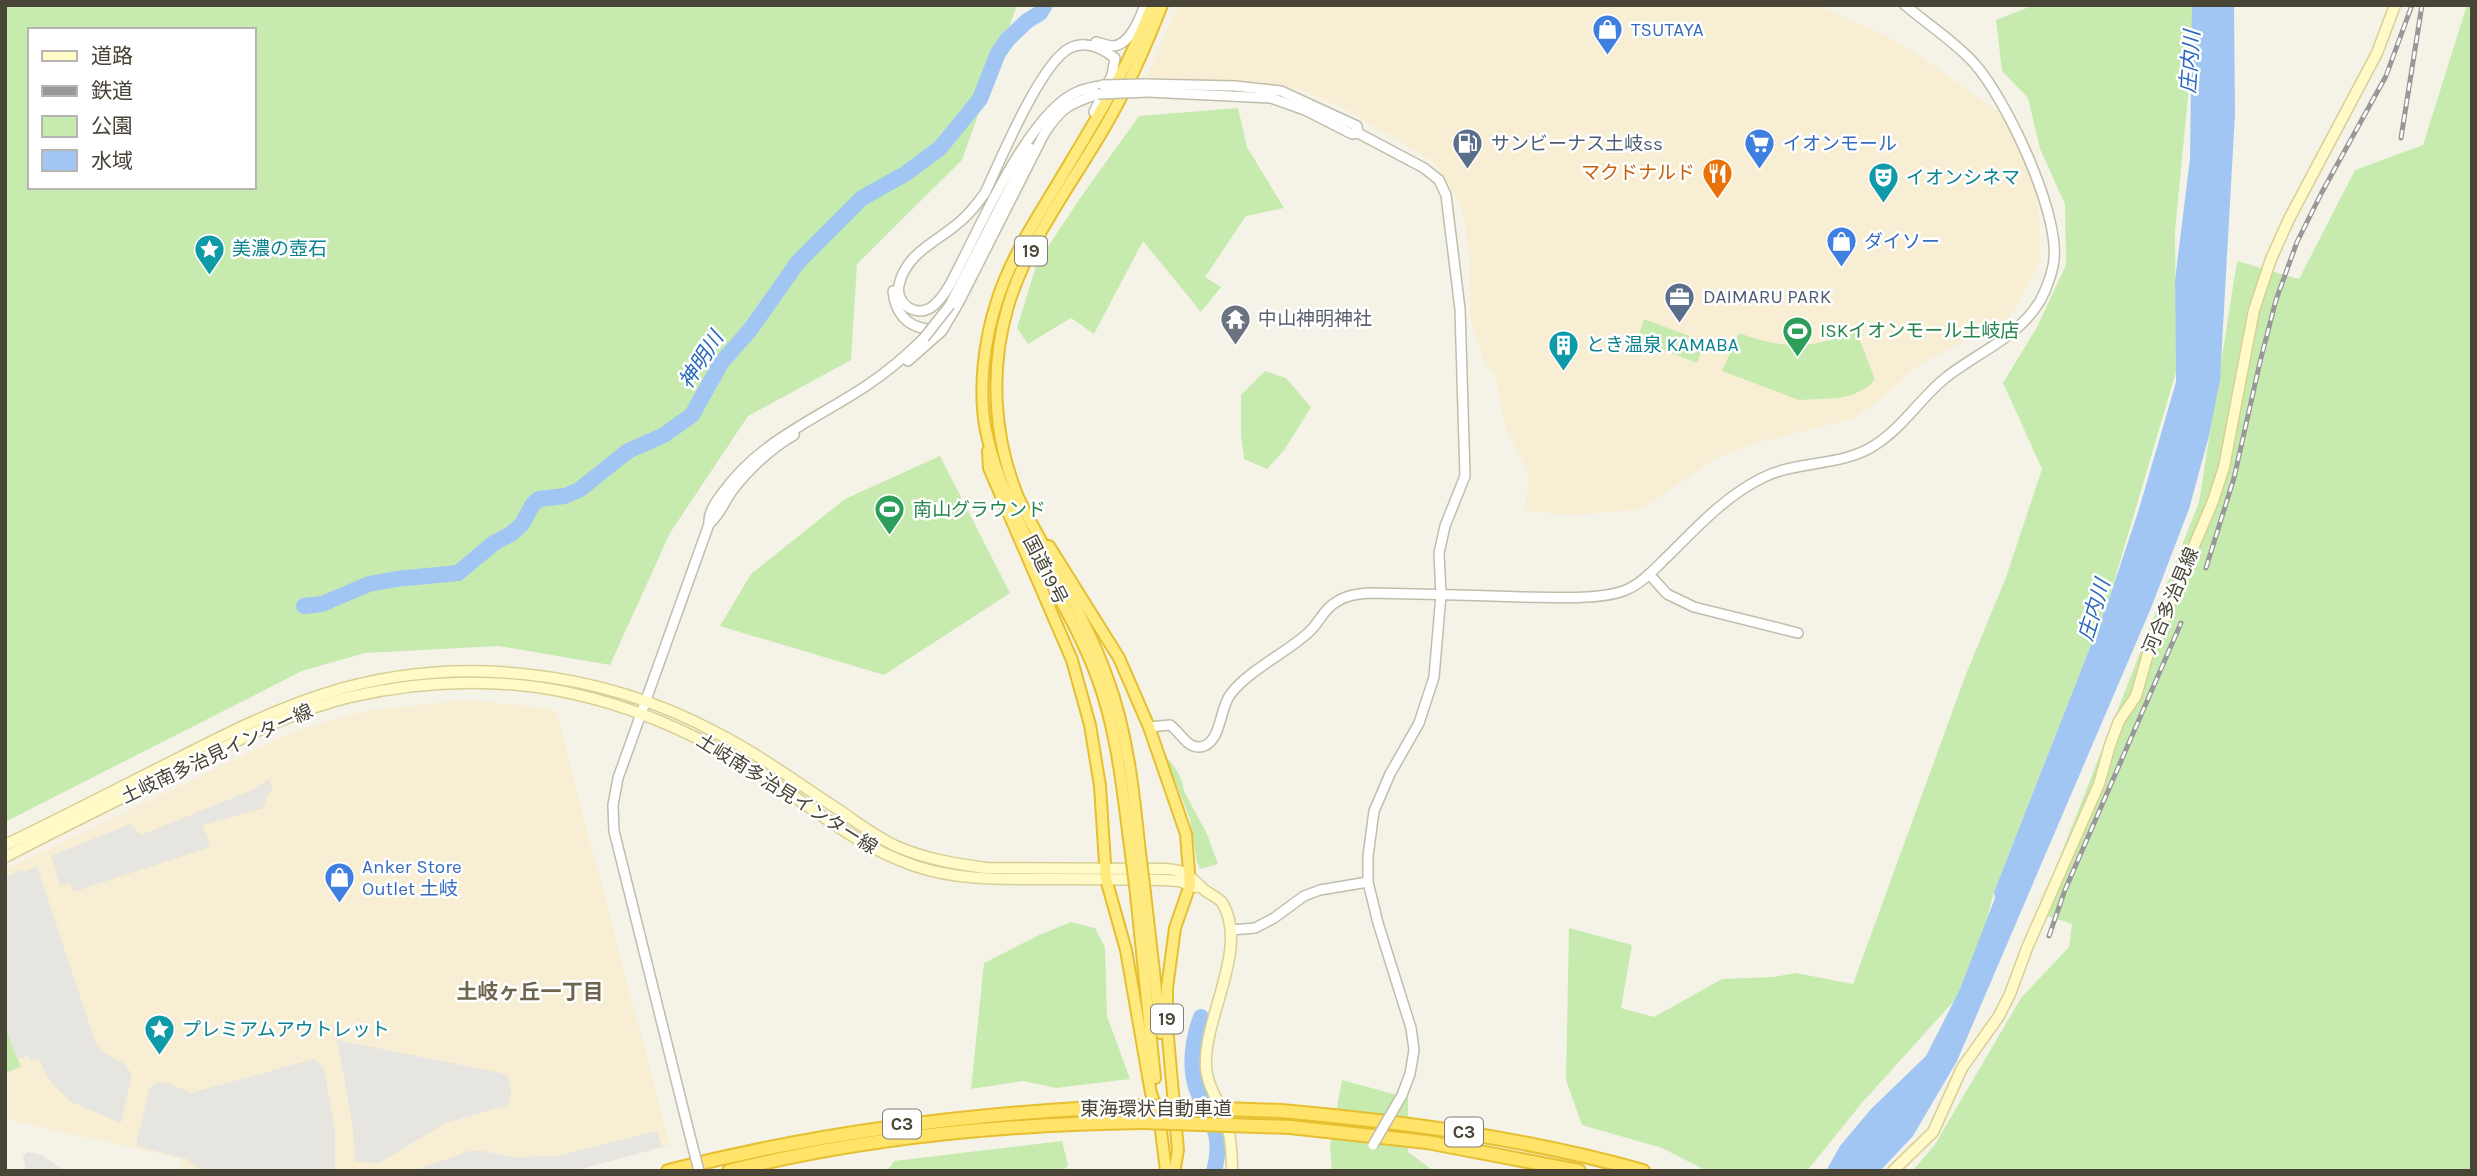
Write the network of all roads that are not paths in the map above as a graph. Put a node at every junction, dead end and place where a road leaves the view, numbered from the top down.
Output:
1 (1145, 5) edge
2 (1152, 5) edge
3 (1164, 5) edge
4 (1905, 5) edge
5 (2395, 5) edge
6 (1100, 90) junction
7 (1047, 116) junction
8 (1044, 206) junction
9 (926, 334) junction
10 (986, 431) junction
11 (1029, 518) junction
12 (709, 524) junction
13 (1649, 574) junction
14 (1441, 595) junction
15 (1798, 633) dead end
16 (647, 702) junction
17 (642, 713) junction
18 (1149, 727) junction
19 (5, 845) edge
20 (1136, 854) junction
21 (5, 857) edge
22 (1106, 873) junction
23 (1190, 880) junction
24 (1368, 882) junction
25 (1140, 894) junction
26 (1231, 930) junction
27 (1160, 1118) junction
28 (1373, 1145) dead end
29 (1172, 1170) edge
30 (668, 1171) edge
31 (699, 1171) edge
32 (729, 1171) edge
33 (1232, 1171) edge
34 (1579, 1171) edge
35 (1643, 1171) edge
36 (1893, 1171) edge

1 - 9 street
2 - 8 highway, 国道19号 / 19
3 - 11 highway, 国道19号 / 19
4 - 13 street
5 - 36 main road, 河合多治見線
6 - 7 street
6 - 12 street
6 - 14 street, bridge
7 - 8 street
7 - 9 street, bridge
8 - 10 highway, 国道19号 / 19
9 - 12 street
10 - 20 highway, 国道19号 / 19
10 - 22 highway, 19
11 - 18 highway, 19
11 - 20 highway, 国道19号 / 19
12 - 16 street
13 - 14 street
13 - 15 street
14 - 18 street
14 - 24 street
16 - 17 street
16 - 19 main road, 土岐南多治見インター線
16 - 22 main road, 土岐南多治見インター線
17 - 21 main road, 土岐南多治見インター線
17 - 22 main road, 土岐南多治見インター線
17 - 31 street, bridge
18 - 23 highway, 19
20 - 25 highway, 国道19号 / 19, bridge
22 - 23 main road
22 - 27 highway, 19
23 - 26 main road
23 - 29 highway, 19
24 - 26 street
24 - 28 street, bridge
25 - 27 highway, 国道19号 / 19
25 - 29 highway, 国道19号 / 19
26 - 33 main road
27 - 29 highway, 国道19号 / 19
30 - 35 highway, 東海環状自動車道 / C3, bridge
32 - 34 highway, 東海環状自動車道 / C3, bridge

